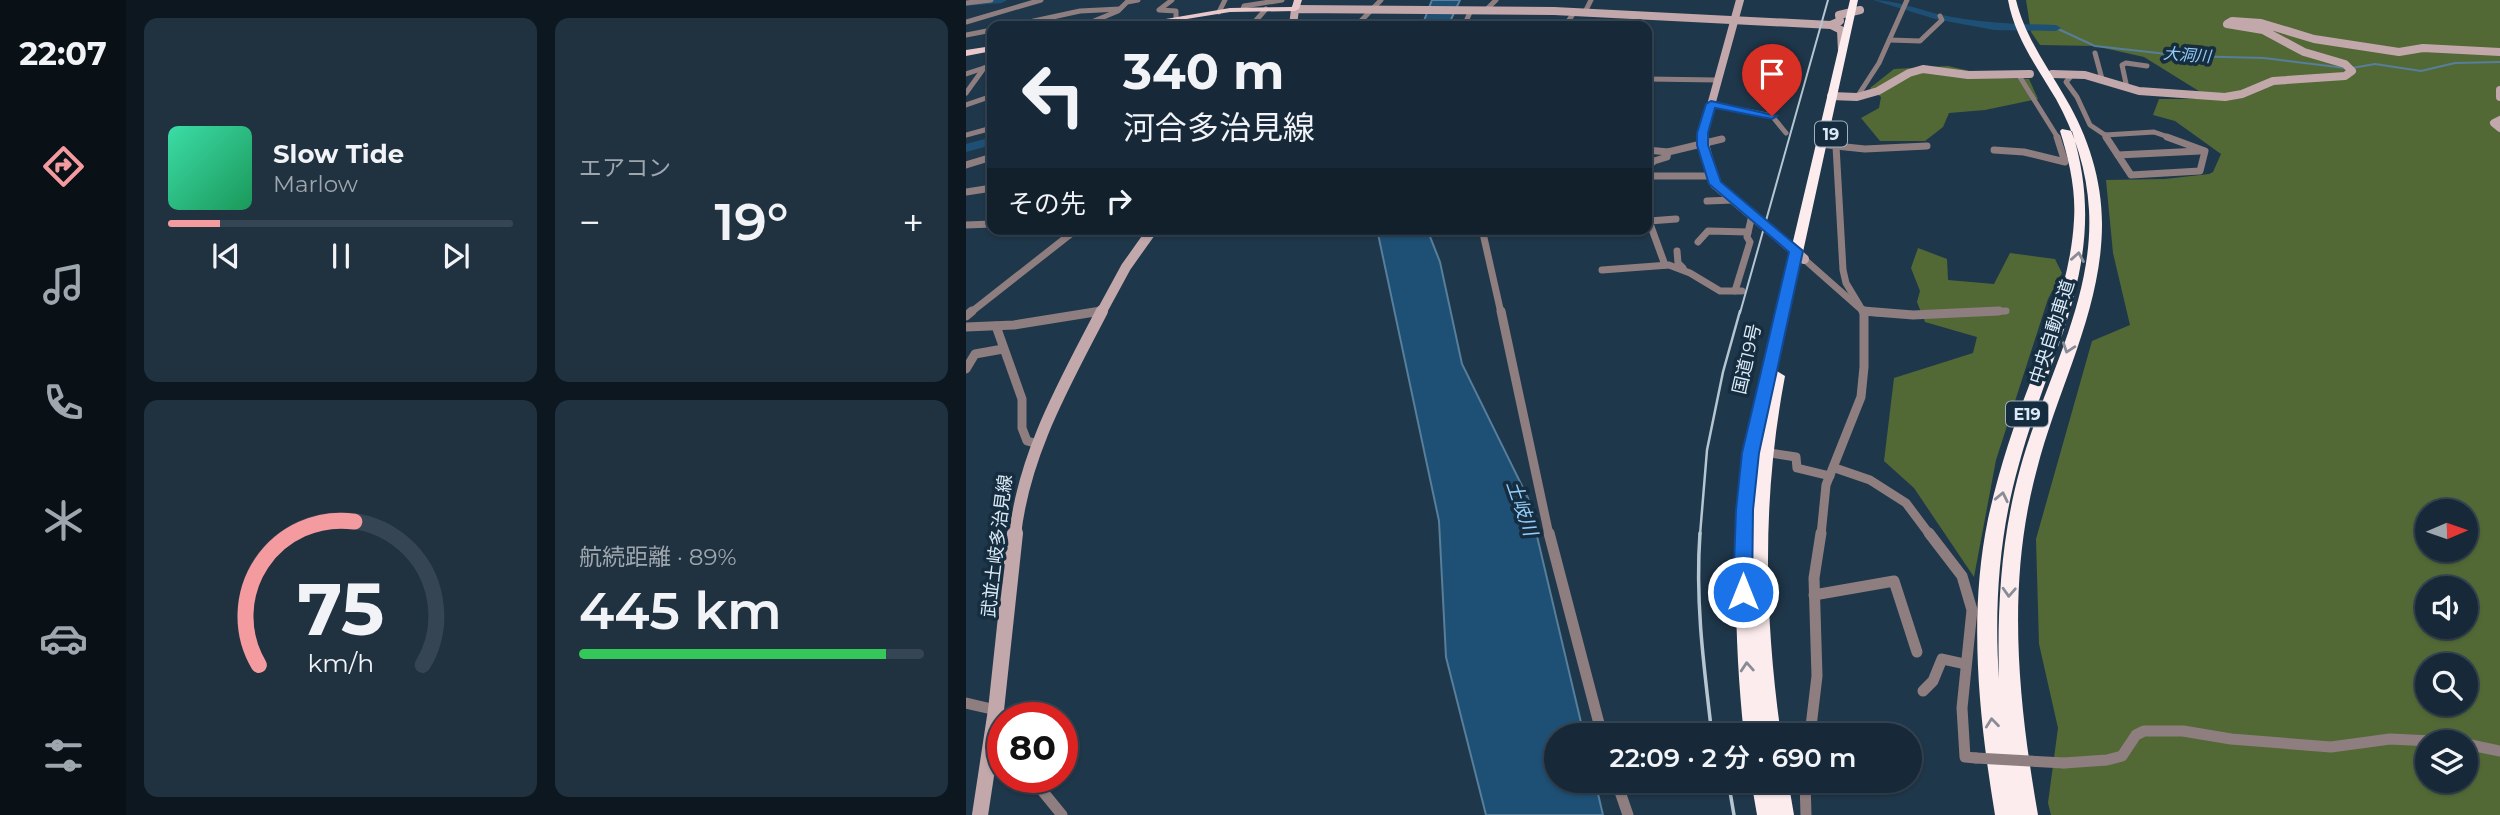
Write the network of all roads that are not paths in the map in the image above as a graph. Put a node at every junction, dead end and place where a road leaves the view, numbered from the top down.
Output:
1 (991, 0) edge
2 (1041, 0) edge
3 (1138, 0) edge
4 (1172, 0) edge
5 (1225, 0) edge
6 (1282, 0) edge
7 (1381, 0) edge
8 (1496, 0) edge
9 (1591, 0) edge
10 (1740, 0) edge
11 (2008, 2) edge
12 (966, 3) edge
13 (1264, 4) edge
14 (1297, 4) edge
15 (1905, 4) edge
16 (1855, 6) edge
17 (1120, 9) junction
18 (1375, 9) junction
19 (1467, 10) junction
20 (1486, 10) junction
21 (1575, 11) junction
22 (1219, 12) junction
23 (1585, 12) junction
24 (1941, 17) dead end
25 (1177, 18) junction
26 (1734, 19) junction
27 (1034, 21) edge
28 (1093, 21) edge
29 (1160, 21) edge
30 (1254, 21) edge
31 (1362, 21) edge
32 (1465, 21) edge
33 (1569, 21) edge
34 (966, 22) edge
35 (1822, 24) junction
36 (1832, 25) junction
37 (987, 31) edge
38 (2017, 31) junction
39 (966, 35) edge
40 (1890, 40) junction
41 (987, 50) edge
42 (1842, 51) junction
43 (2500, 52) edge
44 (966, 53) edge
45 (2095, 53) dead end
46 (2147, 66) dead end
47 (987, 67) edge
48 (984, 68) junction
49 (966, 74) edge
50 (2018, 74) junction
51 (2030, 74) dead end
52 (2052, 74) dead end
53 (2073, 74) junction
54 (1652, 79) edge
55 (2102, 79) junction
56 (1717, 80) junction
57 (2127, 88) junction
58 (2500, 90) edge
59 (966, 93) edge
60 (1836, 96) junction
61 (1857, 97) junction
62 (2500, 97) edge
63 (987, 98) edge
64 (1711, 104) junction
65 (966, 105) edge
66 (2500, 120) edge
67 (2500, 128) edge
68 (987, 129) edge
69 (1786, 133) dead end
70 (966, 135) edge
71 (2105, 135) junction
72 (1722, 139) dead end
73 (1703, 142) junction
74 (1828, 145) junction
75 (1927, 146) dead end
76 (1652, 150) edge
77 (1994, 150) dead end
78 (2205, 151) junction
79 (1668, 152) junction
80 (2118, 155) junction
81 (987, 159) edge
82 (1652, 163) edge
83 (966, 165) edge
84 (1652, 176) edge
85 (1712, 176) junction
86 (987, 189) edge
87 (966, 192) edge
88 (1733, 200) junction
89 (1707, 201) dead end
90 (1752, 215) junction
91 (1676, 219) dead end
92 (1652, 221) edge
93 (987, 224) edge
94 (966, 225) edge
95 (1748, 232) junction
96 (1069, 235) edge
97 (1148, 235) edge
98 (1483, 235) edge
99 (1649, 235) edge
100 (1698, 242) dead end
101 (1677, 251) dead end
102 (1800, 255) junction
103 (1665, 265) junction
104 (1602, 270) dead end
105 (1686, 271) junction
106 (1102, 311) junction
107 (2006, 311) dead end
108 (1864, 312) junction
109 (966, 316) edge
110 (996, 326) junction
111 (966, 327) edge
112 (1003, 349) junction
113 (966, 369) edge
114 (1035, 443) junction
115 (1763, 452) junction
116 (1833, 472) junction
117 (1814, 595) junction
118 (1917, 652) dead end
119 (1965, 664) junction
120 (1923, 691) dead end
121 (997, 702) edge
122 (966, 703) edge
123 (987, 708) edge
124 (1599, 723) edge
125 (1754, 723) edge
126 (1769, 723) edge
127 (1811, 723) edge
128 (2415, 740) edge
129 (2478, 746) edge
130 (2500, 751) edge
131 (987, 765) edge
132 (986, 771) joint
133 (1044, 793) edge
134 (1620, 793) edge
135 (1764, 793) edge
136 (1779, 793) edge
137 (1805, 793) edge
138 (980, 815) edge
139 (1062, 815) edge
140 (1628, 815) edge
141 (1768, 815) edge
142 (1783, 815) edge
143 (1806, 815) edge
144 (2006, 815) edge
145 (2027, 815) edge

1 - 12 street
2 - 34 street
3 - 17 street
4 - 25 street
5 - 22 street
6 - 13 street
7 - 18 street
8 - 20 street
9 - 23 street
10 - 26 street
11 - 38 highway, 中央自動車道 / E19
13 - 14 main road
13 - 22 main road
13 - 30 street
14 - 18 street
15 - 40 street
16 - 35 street
16 - 36 street
16 - 42 highway, 国道19号 / 19
16 - 60 highway, 国道19号 / 19
17 - 27 street
17 - 28 street
18 - 19 street
18 - 31 street
19 - 20 street
19 - 32 street
20 - 21 street
21 - 23 street
21 - 33 street
22 - 25 main road
23 - 26 street
24 - 40 street
25 - 29 main road
26 - 35 street
26 - 56 street
35 - 36 street
36 - 42 street
37 - 39 street
144 -> 38 highway, 中央自動車道 / E19
38 -> 145 highway, 中央自動車道 / E19
40 - 61 street
41 - 44 main road
42 - 60 highway, 国道19号 / 19
43 - 57 street
45 - 55 street
46 - 57 street
47 - 48 street
48 - 49 street
48 - 59 street
50 - 51 street
50 - 61 street
50 - 77 street
52 - 53 street
53 - 55 street
53 - 71 street
54 - 56 street
55 - 57 street
56 - 64 street
58 - 62 street
60 - 61 street
60 - 74 highway, 国道19号 / 19
63 - 65 street
64 - 69 street
64 - 73 street
66 - 67 street
68 - 70 street
71 - 78 street
71 - 80 street
72 - 73 street
73 - 79 street
73 - 85 street
74 - 75 street
74 - 102 highway, 国道19号 / 19
74 - 108 street
76 - 79 street
78 - 80 street
78 - 80 street
79 - 82 street
81 - 83 street
84 - 85 street
85 - 88 street
86 - 87 street
88 - 89 street
88 - 90 street
90 - 95 street
90 - 102 street
91 - 92 street
93 - 94 street
95 - 100 street
95 - 105 street
96 - 109 street
97 - 106 street, 武並土岐多治見線
98 - 124 street
99 - 103 street
101 - 105 street
102 - 108 street
102 - 115 highway, 国道19号 / 19
125 -> 102 highway, 国道19号 / 19
103 - 104 street
103 - 105 street
106 - 110 street
106 - 114 street, 武並土岐多治見線
107 - 108 street
108 - 116 street
110 - 111 street
110 - 112 street
112 - 113 street
112 - 114 street
114 - 121 street, 武並土岐多治見線
115 - 116 street
115 - 126 highway, 国道19号 / 19
116 - 117 street
116 - 119 street
117 - 118 street
117 - 127 street
119 - 120 street
119 - 128 street, bridge
122 - 123 street
129 - 130 street
131 - 132 street, 武並土岐多治見線
132 - 138 street, 武並土岐多治見線
133 - 139 street
134 - 140 street
135 - 141 highway
136 - 142 highway
137 - 143 street

